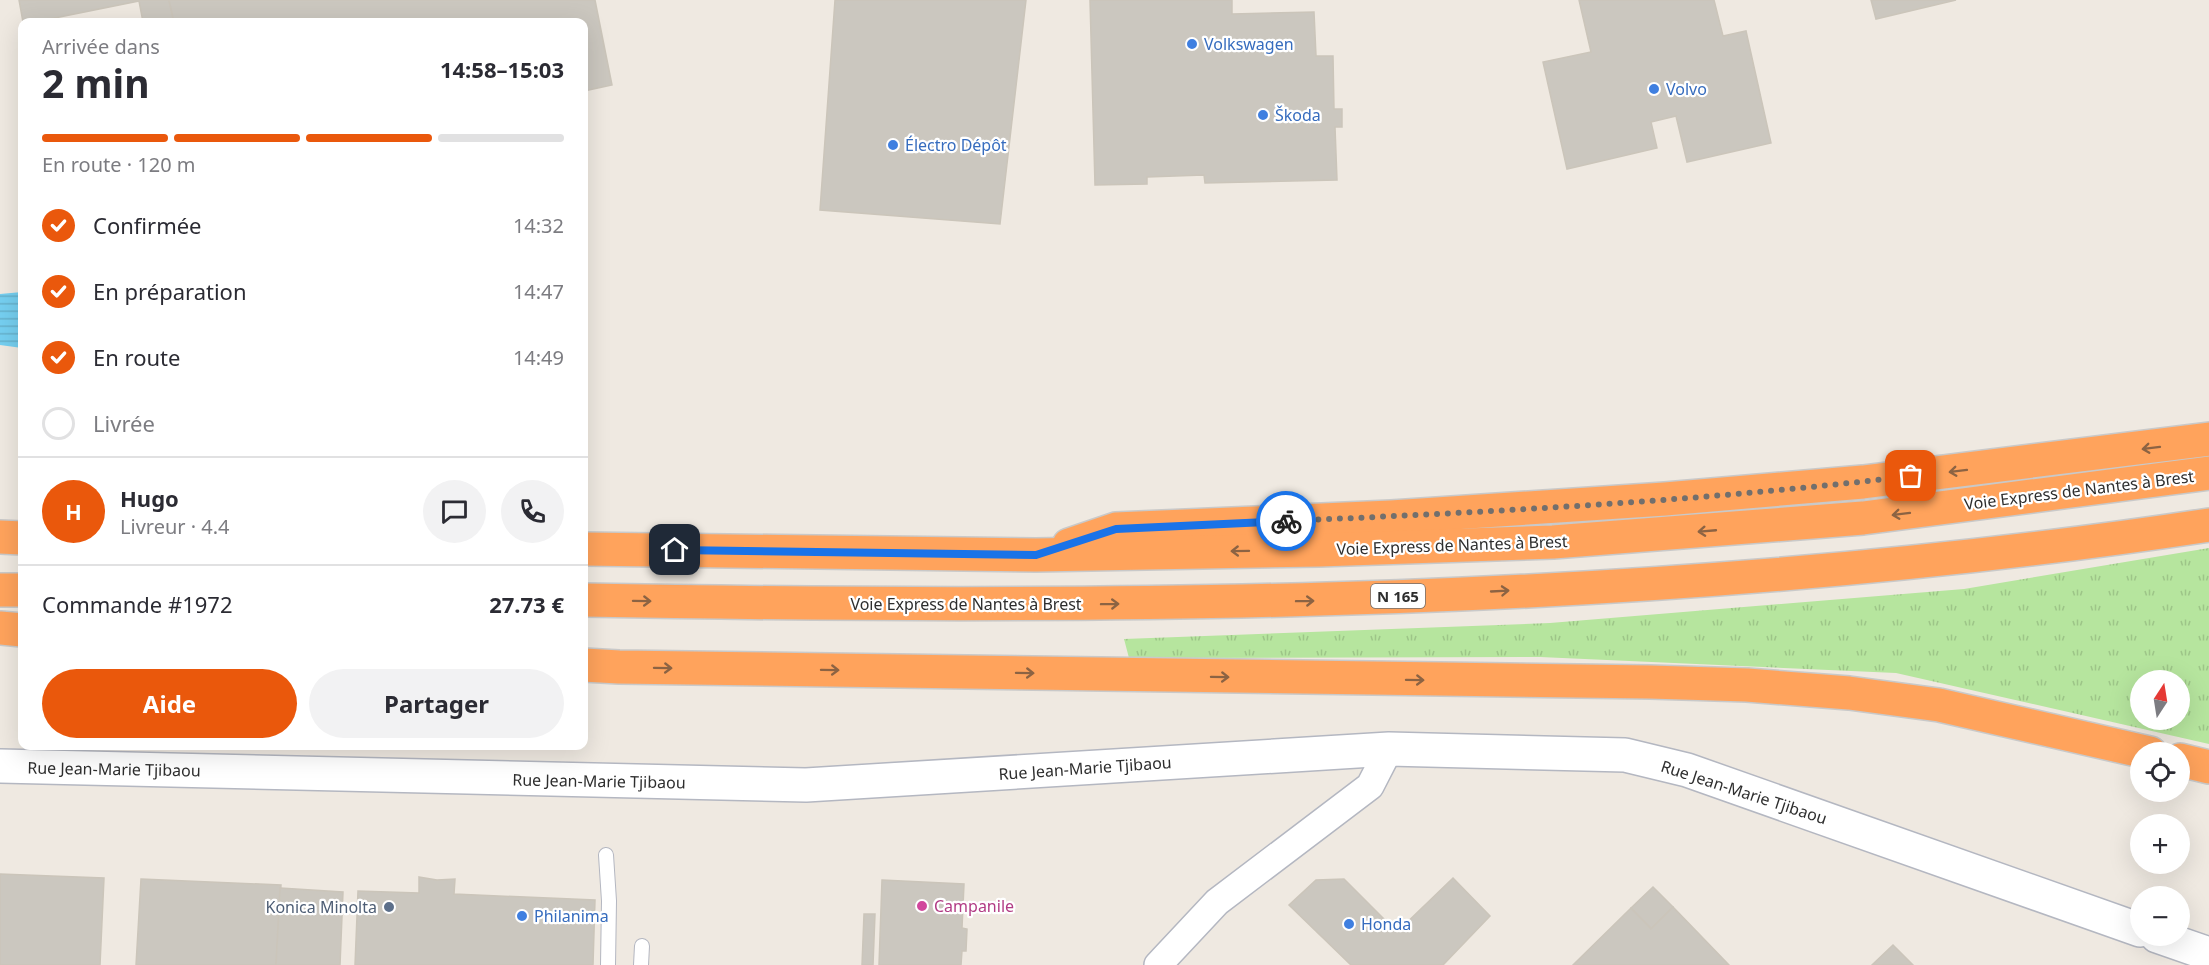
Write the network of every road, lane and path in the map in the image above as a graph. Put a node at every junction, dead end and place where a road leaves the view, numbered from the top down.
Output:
1 (2209, 439) edge
2 (2209, 473) edge
3 (2209, 525) edge
4 (0, 537) edge
5 (18, 538) edge
6 (588, 549) edge
7 (1036, 555) junction
8 (0, 590) edge
9 (18, 590) edge
10 (588, 600) edge
11 (0, 628) edge
12 (18, 630) edge
13 (588, 665) edge
14 (2130, 748) edge
15 (1389, 749) junction
16 (0, 766) edge
17 (606, 855) dead end
18 (2130, 926) edge
19 (642, 946) dead end
20 (2186, 946) edge
21 (2209, 954) edge
22 (608, 965) edge
23 (641, 965) edge
24 (1158, 965) edge

1 -> 7 highway
2 -> 7 highway, Voie Express de Nantes à Brest
10 -> 3 highway, Voie Express de Nantes à Brest / N 165
4 - 5 highway
6 - 7 highway, Voie Express de Nantes à Brest
8 - 9 highway
11 - 12 highway
13 -> 14 highway
15 - 16 street, Rue Jean-Marie Tjibaou
15 - 18 street, Rue Jean-Marie Tjibaou
15 - 24 street
17 - 22 lane
19 - 23 lane
20 - 21 street

